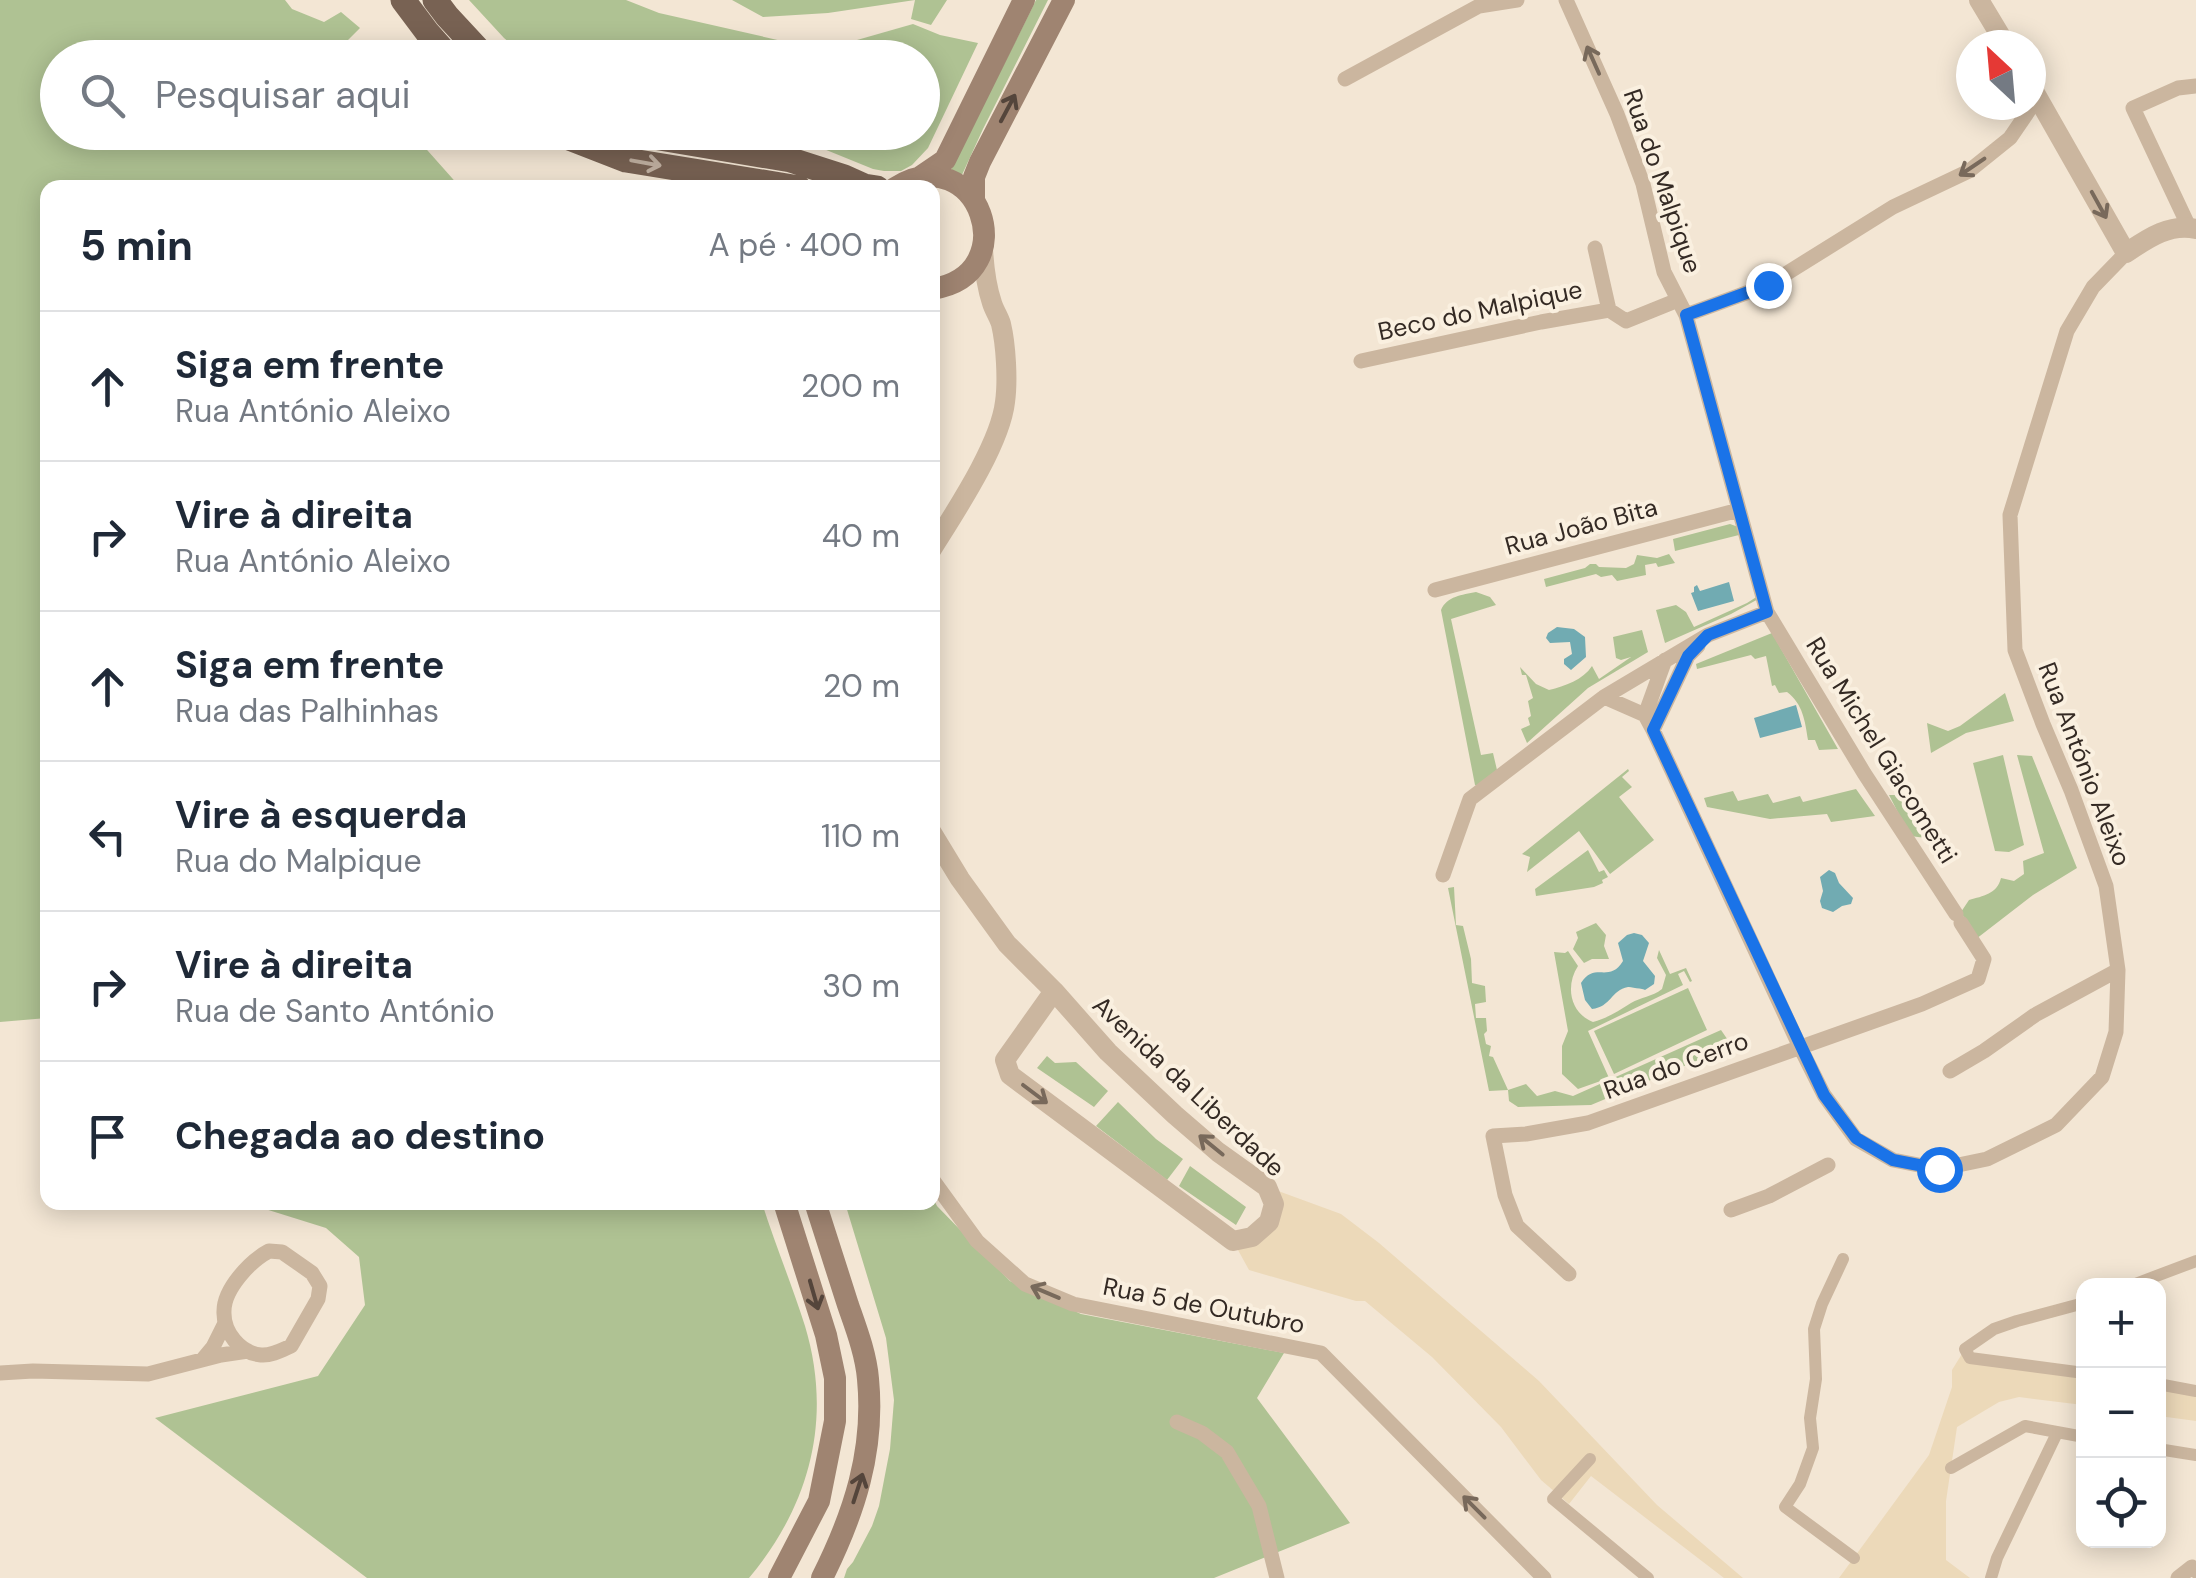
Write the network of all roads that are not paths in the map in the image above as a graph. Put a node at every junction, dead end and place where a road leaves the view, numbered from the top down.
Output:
1 (403, 0) edge
2 (435, 0) edge
3 (1024, 0) edge
4 (1064, 0) edge
5 (1517, 0) edge
6 (1566, 0) edge
7 (1979, 0) edge
8 (1474, 3) edge
9 (1997, 30) edge
10 (434, 40) edge
11 (469, 40) edge
12 (1345, 80) dead end
13 (2196, 86) edge
14 (2046, 113) edge
15 (2019, 120) edge
16 (600, 150) edge
17 (731, 150) edge
18 (920, 177) junction
19 (750, 180) edge
20 (851, 180) edge
21 (910, 180) edge
22 (974, 198) junction
23 (2193, 228) edge
24 (983, 248) junction
25 (1596, 248) dead end
26 (2126, 252) junction
27 (959, 280) junction
28 (940, 288) edge
29 (992, 303) junction
30 (1682, 307) junction
31 (1609, 310) junction
32 (1361, 360) dead end
33 (1738, 510) junction
34 (940, 536) edge
35 (1435, 590) dead end
36 (1767, 612) junction
37 (1708, 635) junction
38 (1665, 660) junction
39 (1604, 696) junction
40 (1649, 723) junction
41 (940, 846) edge
42 (1444, 875) dead end
43 (1959, 919) joint
44 (2118, 970) junction
45 (1054, 991) junction
46 (1800, 1048) junction
47 (1950, 1070) dead end
48 (1828, 1165) dead end
49 (940, 1190) edge
50 (787, 1210) edge
51 (818, 1210) edge
52 (1731, 1210) dead end
53 (1844, 1259) dead end
54 (2196, 1261) edge
55 (1569, 1274) dead end
56 (2151, 1278) edge
57 (2076, 1305) edge
58 (225, 1323) junction
59 (248, 1351) junction
60 (203, 1359) junction
61 (2076, 1372) edge
62 (4, 1374) edge
63 (2166, 1385) edge
64 (2196, 1391) edge
65 (1177, 1422) dead end
66 (2057, 1433) junction
67 (2076, 1436) edge
68 (2166, 1450) edge
69 (2196, 1455) edge
70 (1590, 1459) dead end
71 (1951, 1468) dead end
72 (1854, 1558) dead end
73 (2195, 1566) edge
74 (779, 1578) edge
75 (822, 1578) edge
76 (1277, 1578) edge
77 (1542, 1578) edge
78 (1648, 1578) edge
79 (1991, 1578) edge
80 (2178, 1578) edge

1 - 10 main road
2 - 11 main road
3 - 18 main road
22 -> 4 main road
5 - 8 street
30 -> 6 street, Rua do Malpique
7 - 9 street
8 - 12 street
13 - 23 street
14 -> 26 street
15 -> 30 street
16 -> 19 main road
17 - 20 main road
18 - 21 main road
18 - 22 main road
22 - 24 main road
23 - 26 street, Rua António Aleixo
24 - 27 main road
24 - 29 street
25 - 31 street, Beco do Malpique
26 - 44 street, Rua António Aleixo
27 - 28 main road
27 - 29 street
29 - 34 street
30 - 31 street, Beco do Malpique
30 - 33 street, Rua do Malpique
31 - 32 street, Beco do Malpique
33 - 35 street, Rua João Bita
33 - 36 street, Rua do Malpique
36 - 37 street
36 - 43 street, Rua Michel Giacometti
37 - 38 street
37 - 40 street
38 - 39 street
38 - 40 street
39 - 40 street
39 - 42 street
40 - 46 street, Rua António Aleixo
41 - 45 street, Avenida da Liberdade
43 - 46 street, Rua do Cerro
44 - 46 street, Rua António Aleixo
44 - 47 street
45 -> 45 street, Avenida da Liberdade
46 - 55 street, Rua do Cerro
48 - 52 street
77 -> 49 street, Rua 5 de Outubro
50 -> 74 main road
75 -> 51 main road
53 - 72 street
54 - 56 street
57 - 61 street
58 - 59 street
58 - 59 street
58 - 60 street
59 - 60 street
60 - 62 street
63 - 64 street
65 - 76 street
66 - 67 street
66 - 71 street
66 - 79 street
68 - 69 street
70 - 78 street
73 - 80 street

